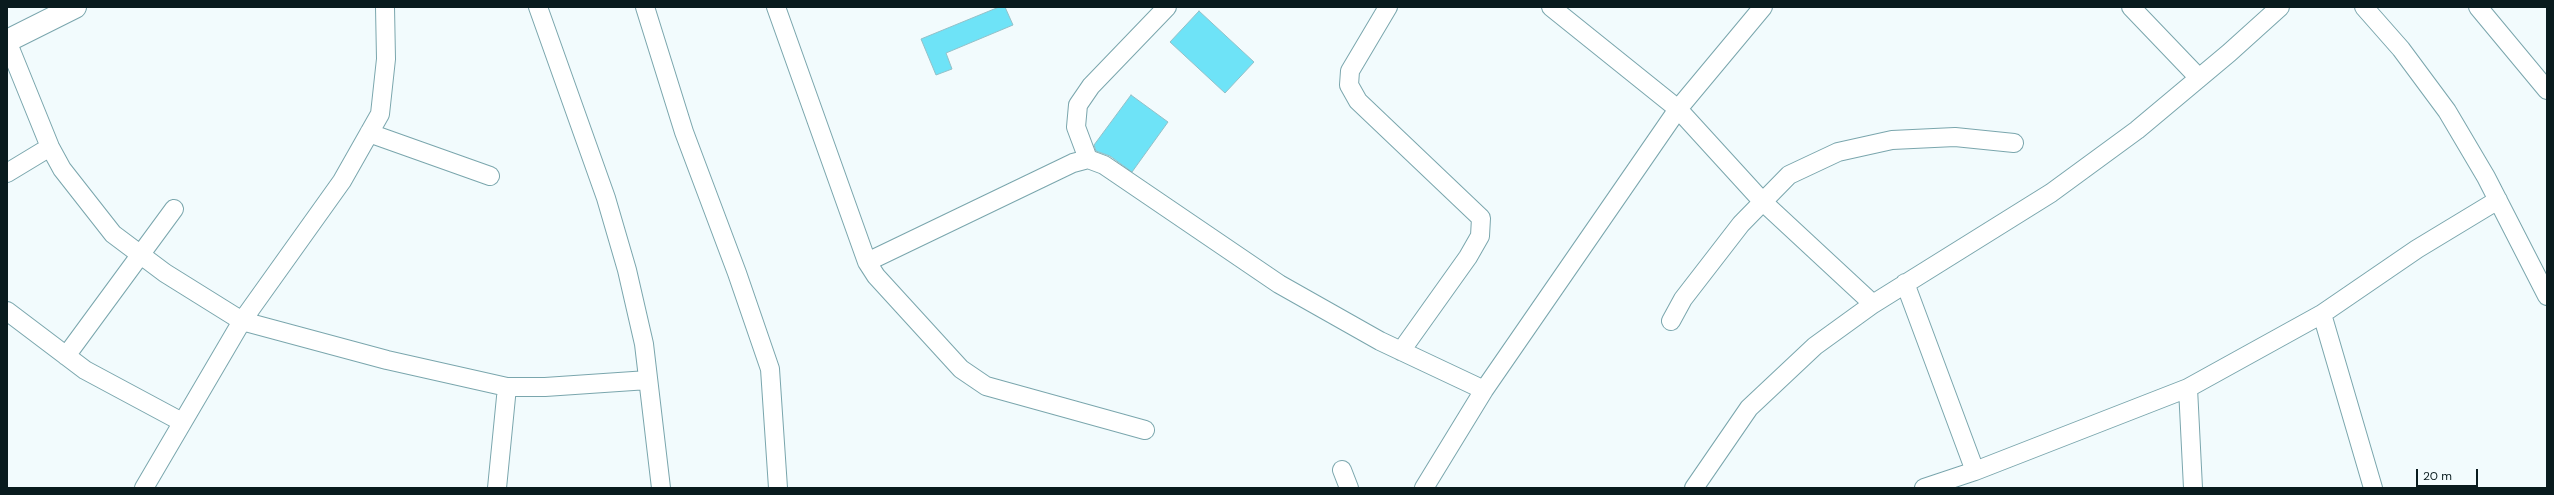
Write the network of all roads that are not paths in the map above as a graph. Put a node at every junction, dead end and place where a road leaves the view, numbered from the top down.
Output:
1 (75, 7) edge
2 (386, 7) edge
3 (538, 7) edge
4 (645, 7) edge
5 (776, 7) edge
6 (1167, 7) edge
7 (1388, 7) edge
8 (1551, 7) edge
9 (1763, 7) edge
10 (2132, 7) edge
11 (2364, 7) edge
12 (2478, 7) edge
13 (2272, 10) edge
14 (7, 41) edge
15 (2199, 78) junction
16 (2547, 90) edge
17 (1678, 109) junction
18 (369, 133) junction
19 (2014, 144) dead end
20 (50, 147) junction
21 (1088, 159) junction
22 (7, 173) edge
23 (490, 176) dead end
24 (2498, 200) junction
25 (1762, 201) junction
26 (174, 209) dead end
27 (140, 254) junction
28 (867, 262) junction
29 (1905, 283) junction
30 (2547, 296) edge
31 (1873, 304) junction
32 (7, 311) edge
33 (2322, 314) junction
34 (242, 321) junction
35 (1671, 321) dead end
36 (1401, 351) junction
37 (66, 356) junction
38 (648, 380) junction
39 (507, 387) junction
40 (2188, 388) junction
41 (1484, 390) junction
42 (182, 422) junction
43 (1145, 430) dead end
44 (1342, 470) dead end
45 (1975, 471) junction
46 (144, 488) edge
47 (497, 488) edge
48 (661, 488) edge
49 (778, 488) edge
50 (1349, 488) edge
51 (1424, 488) edge
52 (1694, 488) edge
53 (1924, 488) edge
54 (2193, 488) edge
55 (2373, 488) edge

1 - 14 street
2 - 18 street
3 - 38 street
4 - 49 street
5 - 28 street
6 - 21 street
7 - 36 street
8 - 17 street
9 - 17 street
10 - 15 street
11 - 24 street
12 - 16 street
13 - 15 street
14 - 20 street
15 - 29 street
17 - 25 street
17 - 41 street
18 - 23 street
18 - 34 street
19 - 25 street
20 - 22 street
20 - 27 street
21 - 28 street
21 - 36 street
24 - 30 street
24 - 33 street
25 - 31 street
25 - 35 street
26 - 27 street
27 - 34 street
27 - 37 street
28 - 43 street
29 - 31 street
29 - 45 street
31 - 52 street
32 - 37 street
33 - 40 street
33 - 55 street
34 - 39 street
34 - 42 street
36 - 41 street
37 - 42 street
38 - 39 street
38 - 48 street
39 - 47 street
40 - 45 street
40 - 54 street
41 - 51 street
42 - 46 street
44 - 50 street
45 - 53 street

